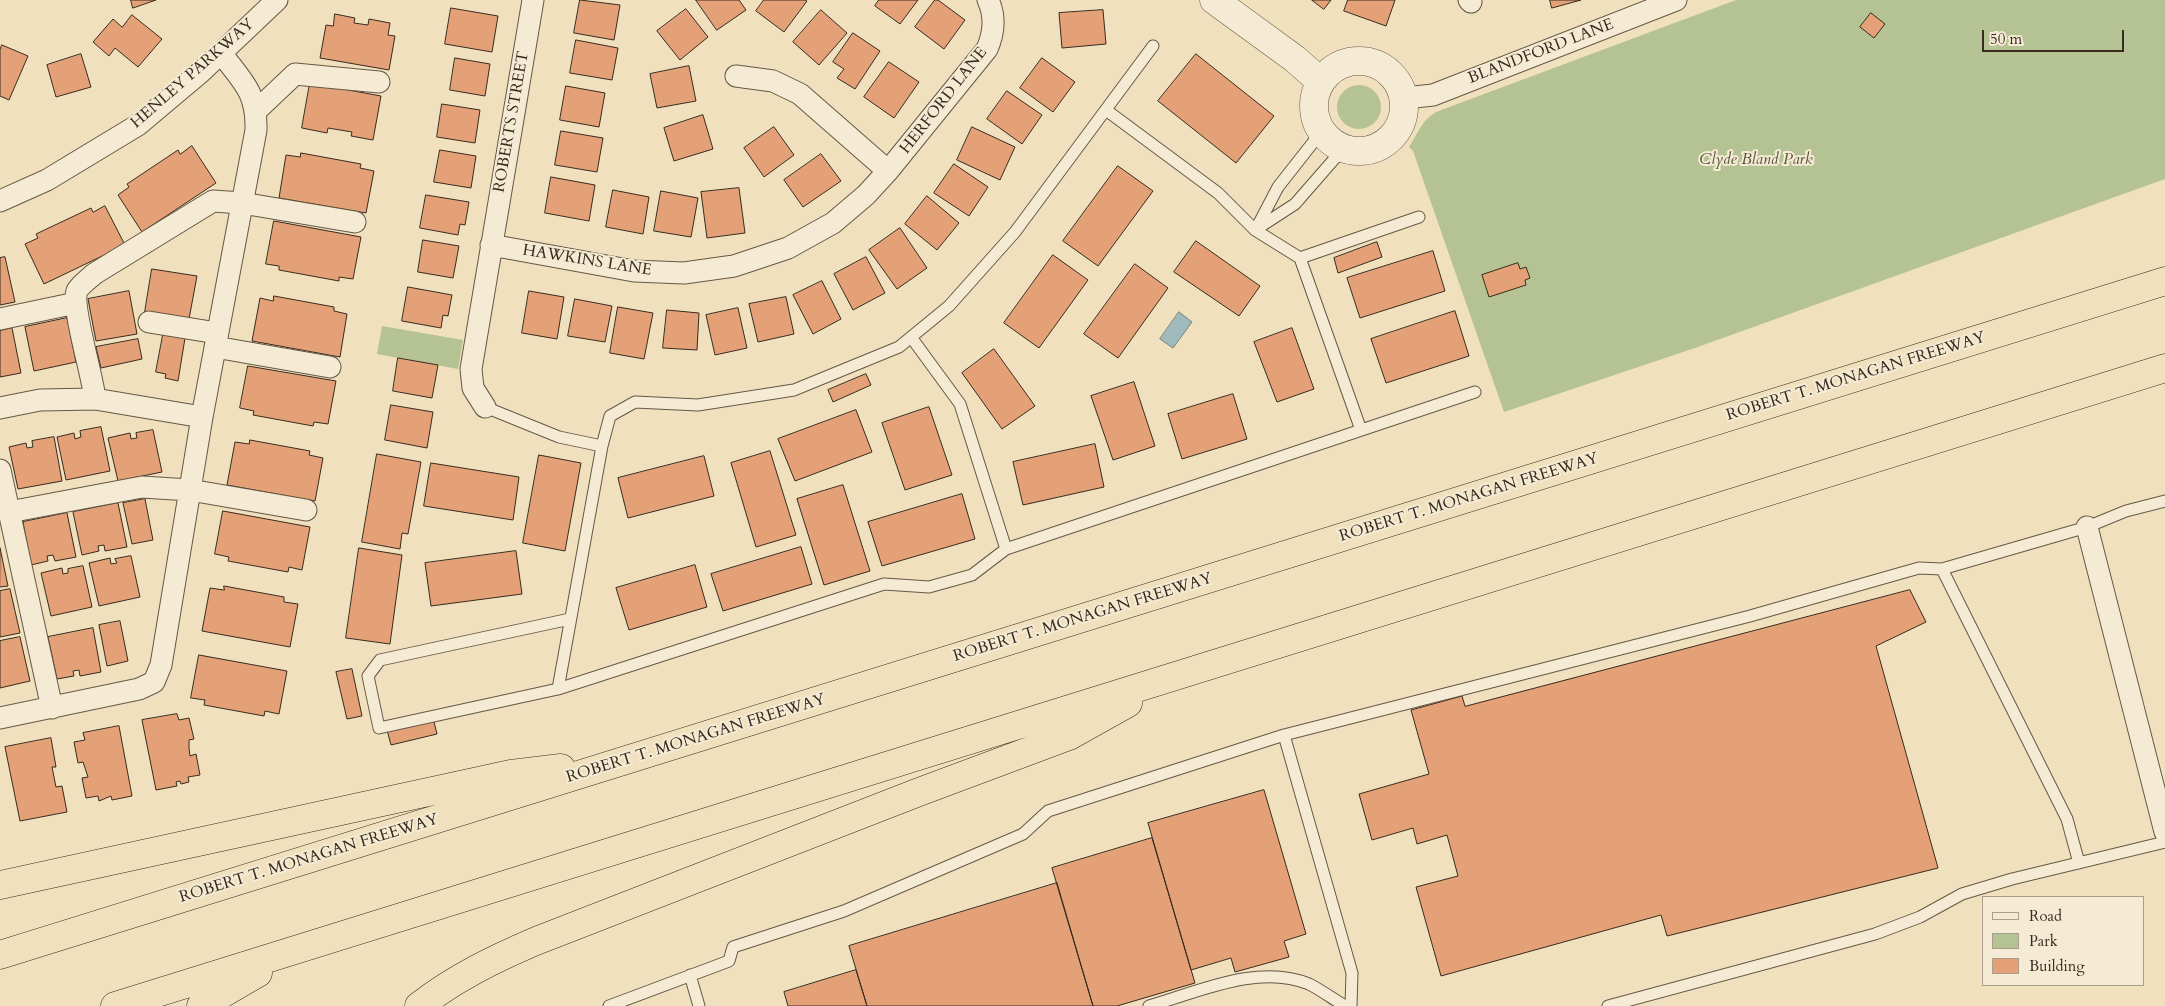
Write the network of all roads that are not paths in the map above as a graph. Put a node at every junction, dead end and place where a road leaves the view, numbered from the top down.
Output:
1 (277, 0) edge
2 (533, 0) edge
3 (988, 0) edge
4 (1214, 0) edge
5 (1676, 0) edge
6 (1153, 46) dead end
7 (221, 53) junction
8 (736, 76) dead end
9 (379, 82) dead end
10 (1321, 82) junction
11 (1405, 98) junction
12 (257, 110) junction
13 (1106, 110) junction
14 (1322, 131) junction
15 (1343, 149) junction
16 (888, 171) junction
17 (0, 201) edge
18 (242, 202) junction
19 (1419, 216) dead end
20 (355, 222) dead end
21 (1255, 230) junction
22 (491, 245) junction
23 (1300, 258) junction
24 (2165, 281) edge
25 (76, 303) junction
26 (0, 319) edge
27 (149, 322) dead end
28 (911, 337) junction
29 (216, 340) junction
30 (330, 367) dead end
31 (2165, 368) edge
32 (1475, 392) dead end
33 (95, 399) junction
34 (485, 407) joint
35 (0, 408) edge
36 (202, 417) junction
37 (1361, 430) junction
38 (602, 446) junction
39 (0, 470) edge
40 (190, 490) junction
41 (2165, 501) edge
42 (306, 510) dead end
43 (9, 512) junction
44 (2086, 527) junction
45 (1006, 548) junction
46 (1942, 569) junction
47 (570, 619) junction
48 (1178, 675) junction
49 (558, 689) junction
50 (52, 708) junction
51 (0, 718) edge
52 (1284, 735) junction
53 (629, 760) junction
54 (2165, 832) edge
55 (2165, 842) edge
56 (2079, 863) junction
57 (0, 885) edge
58 (305, 947) junction
59 (0, 955) edge
60 (690, 975) junction
61 (115, 1006) edge
62 (201, 1006) edge
63 (419, 1006) edge
64 (608, 1006) edge
65 (699, 1006) edge
66 (1149, 1006) edge
67 (1345, 1006) edge
68 (1351, 1006) edge
69 (1608, 1006) edge

1 - 7 street, HENLEY PARKWAY
2 - 22 street, ROBERTS STREET
3 - 16 street, HERFORD LANE
4 - 10 street
5 - 11 street, BLANDFORD LANE
6 - 13 lane
7 - 12 street
7 - 17 street, HENLEY PARKWAY
8 - 16 street
9 - 12 street
10 - 11 street
10 - 14 street
11 - 15 street
12 - 18 street
13 - 21 lane
13 - 28 lane
14 - 15 street
14 - 21 lane
15 - 21 lane
16 - 22 street, HAWKINS LANE
18 - 20 street
18 - 25 street
18 - 29 street
19 - 23 lane
21 - 23 lane
22 - 34 street, ROBERTS STREET
23 - 37 lane
24 - 53 highway, ROBERT T. MONAGAN FREEWAY
25 - 26 street
25 - 33 street
27 - 29 street
28 - 38 lane
28 - 45 lane
29 - 30 street
29 - 36 street
31 - 48 highway
32 - 37 lane
33 - 35 street
33 - 36 street
34 - 38 lane
36 - 40 street
37 - 45 lane
38 - 47 lane
39 - 43 street
40 - 42 street
40 - 43 street
40 - 50 street
41 - 44 lane
43 - 50 street
44 - 46 lane
44 - 54 street
45 - 49 lane
46 - 52 lane
46 - 56 lane
47 - 49 lane
47 - 49 lane
48 - 58 highway
48 - 63 highway
50 - 51 street
52 - 60 lane
52 - 68 lane
53 - 57 highway
53 - 59 highway, ROBERT T. MONAGAN FREEWAY
55 - 56 lane
56 - 69 lane
58 - 61 highway
58 - 62 highway
60 - 64 lane
60 - 65 lane
66 - 67 lane

